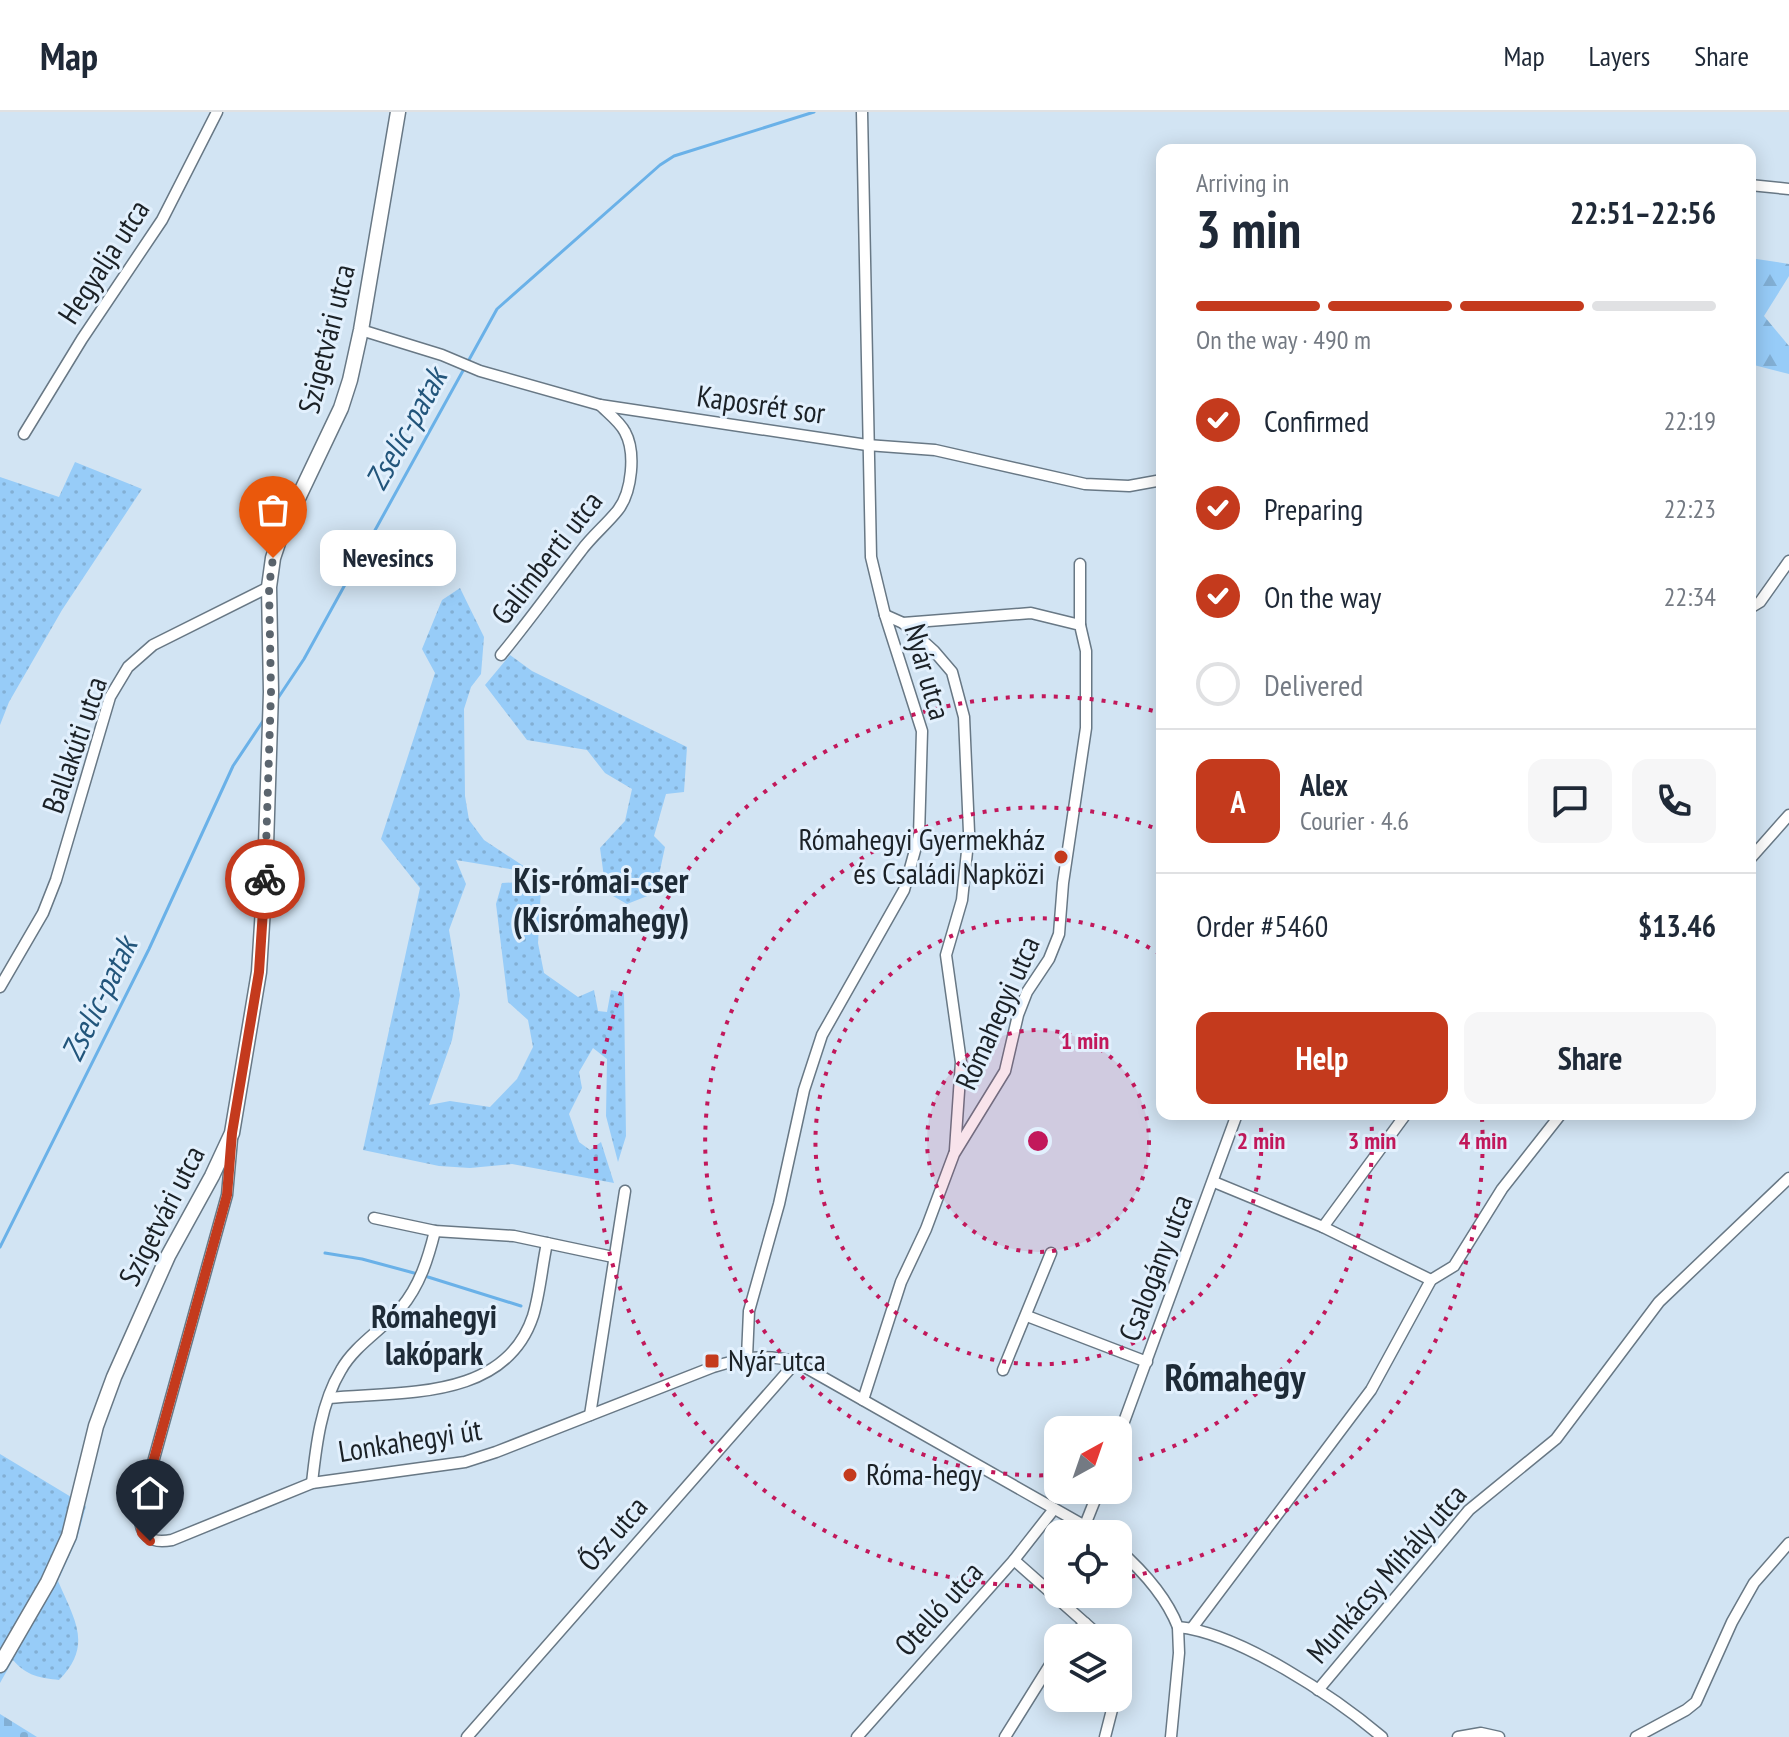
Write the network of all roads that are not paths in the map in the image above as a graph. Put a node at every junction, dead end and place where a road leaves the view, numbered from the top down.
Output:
1 (217, 112) edge
2 (398, 112) edge
3 (862, 112) edge
4 (1756, 186) edge
5 (1789, 189) edge
6 (361, 330) junction
7 (600, 405) junction
8 (24, 434) dead end
9 (867, 445) junction
10 (1156, 481) edge
11 (1789, 561) edge
12 (1080, 564) dead end
13 (269, 587) junction
14 (1756, 604) edge
15 (885, 615) junction
16 (903, 623) junction
17 (1080, 625) junction
18 (501, 655) dead end
19 (1789, 815) edge
20 (1756, 852) edge
21 (0, 987) edge
22 (1235, 1120) edge
23 (1402, 1120) edge
24 (1556, 1120) edge
25 (232, 1133) junction
26 (954, 1154) junction
27 (1789, 1178) edge
28 (1214, 1182) junction
29 (625, 1191) dead end
30 (374, 1218) dead end
31 (1323, 1227) junction
32 (435, 1231) junction
33 (547, 1243) junction
34 (1051, 1253) dead end
35 (613, 1257) junction
36 (1431, 1280) junction
37 (1027, 1316) junction
38 (747, 1357) junction
39 (796, 1362) junction
40 (1147, 1362) junction
41 (1003, 1370) dead end
42 (329, 1398) junction
43 (863, 1400) junction
44 (590, 1415) junction
45 (1126, 1416) edge
46 (312, 1483) junction
47 (1054, 1509) junction
48 (1075, 1520) edge
49 (1789, 1543) edge
50 (1014, 1560) junction
51 (1132, 1561) edge
52 (1085, 1623) edge
53 (1178, 1627) junction
54 (1192, 1628) junction
55 (0, 1665) edge
56 (1044, 1674) edge
57 (1318, 1690) junction
58 (1111, 1712) edge
59 (467, 1737) edge
60 (857, 1737) edge
61 (1005, 1737) edge
62 (1105, 1737) edge
63 (1171, 1737) edge
64 (1382, 1737) edge
65 (1458, 1737) edge
66 (1499, 1737) edge
67 (1636, 1737) edge

1 - 8 street, Hegyalja utca
2 - 6 street, Szigetvári utca
3 - 9 street, Nyár utca
4 - 5 street
6 - 7 street, Kaposrét sor
6 - 13 street, Szigetvári utca
7 - 9 street, Kaposrét sor
7 - 18 street, Galimberti utca
9 - 10 street, Kaposrét sor
9 - 15 street, Nyár utca
11 - 14 street
12 - 17 street, Rómahegyi utca
13 - 21 street, Ballakúti utca
13 - 25 street, Szigetvári utca
15 - 16 street
15 - 38 street, Nyár utca
16 - 17 street
16 - 26 street
17 - 26 street, Rómahegyi utca
19 - 20 street
22 - 28 street, Csalogány utca
23 - 31 street
24 - 36 street
25 - 46 street, Lonkahegyi út
25 - 55 street, Szigetvári utca
26 - 43 street, Rómahegyi utca
27 - 57 street, Munkácsy Mihály utca
28 - 31 street
28 - 40 street, Csalogány utca
29 - 35 street
30 - 32 street
31 - 36 street
32 - 33 street
32 - 42 street
33 - 35 street
33 - 42 street
34 - 37 street
35 - 44 street
36 - 54 street
37 - 40 street
37 - 41 street
38 - 39 street, Lonkahegyi út
38 - 44 street, Lonkahegyi út
39 - 43 street, Lonkahegyi út
39 - 59 street, Ősz utca
40 - 45 street, Csalogány utca
42 - 46 street
43 - 47 street, Lonkahegyi út
44 - 46 street, Lonkahegyi út
47 - 48 street, Lonkahegyi út
47 - 50 street, Otelló utca
49 - 67 street
50 - 52 street
50 - 60 street, Otelló utca
51 - 53 street
53 - 54 street
53 - 63 street
54 - 57 street
56 - 61 street
57 - 64 street
58 - 62 street
65 - 66 street

